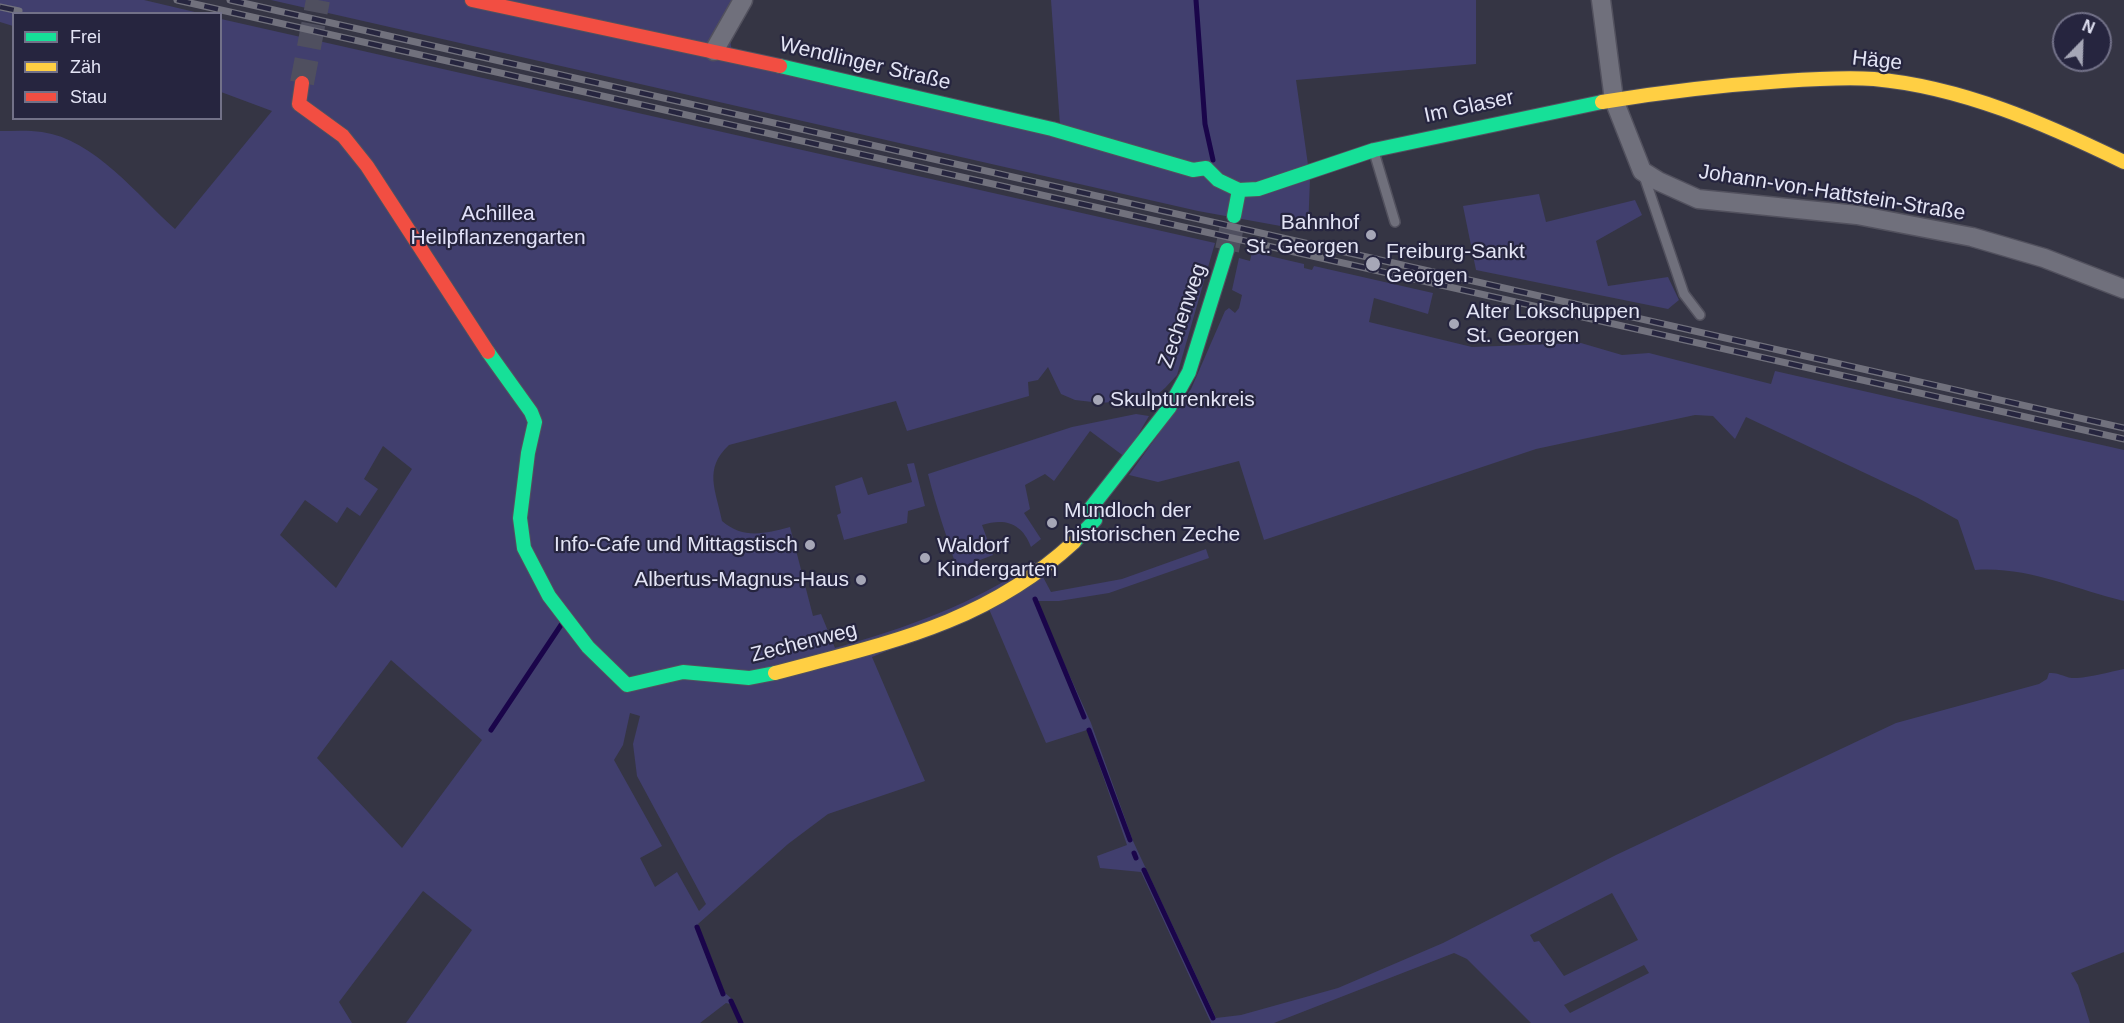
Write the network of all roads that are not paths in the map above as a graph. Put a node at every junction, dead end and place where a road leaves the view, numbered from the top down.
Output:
1 (472, 0) edge
2 (743, 0) edge
3 (1601, 0) edge
4 (714, 51) junction
5 (302, 83) tunnel mouth
6 (1614, 100) junction
7 (1373, 150) junction
8 (2124, 162) edge
9 (1642, 171) junction
10 (1239, 190) junction
11 (1234, 216) tunnel mouth
12 (1395, 222) dead end
13 (1227, 250) tunnel mouth
14 (2124, 289) edge
15 (1700, 315) dead end

1 - 4 street, Wendlinger Straße
2 - 4 street
3 - 6 street
4 - 10 street, Wendlinger Straße
5 - 13 street, Zechenweg
6 - 7 street, Im Glaser
6 - 8 street, Häge
6 - 9 street
7 - 10 street, Im Glaser
7 - 12 lane
9 - 14 street, Johann-von-Hattstein-Straße
9 - 15 lane
10 - 11 street

